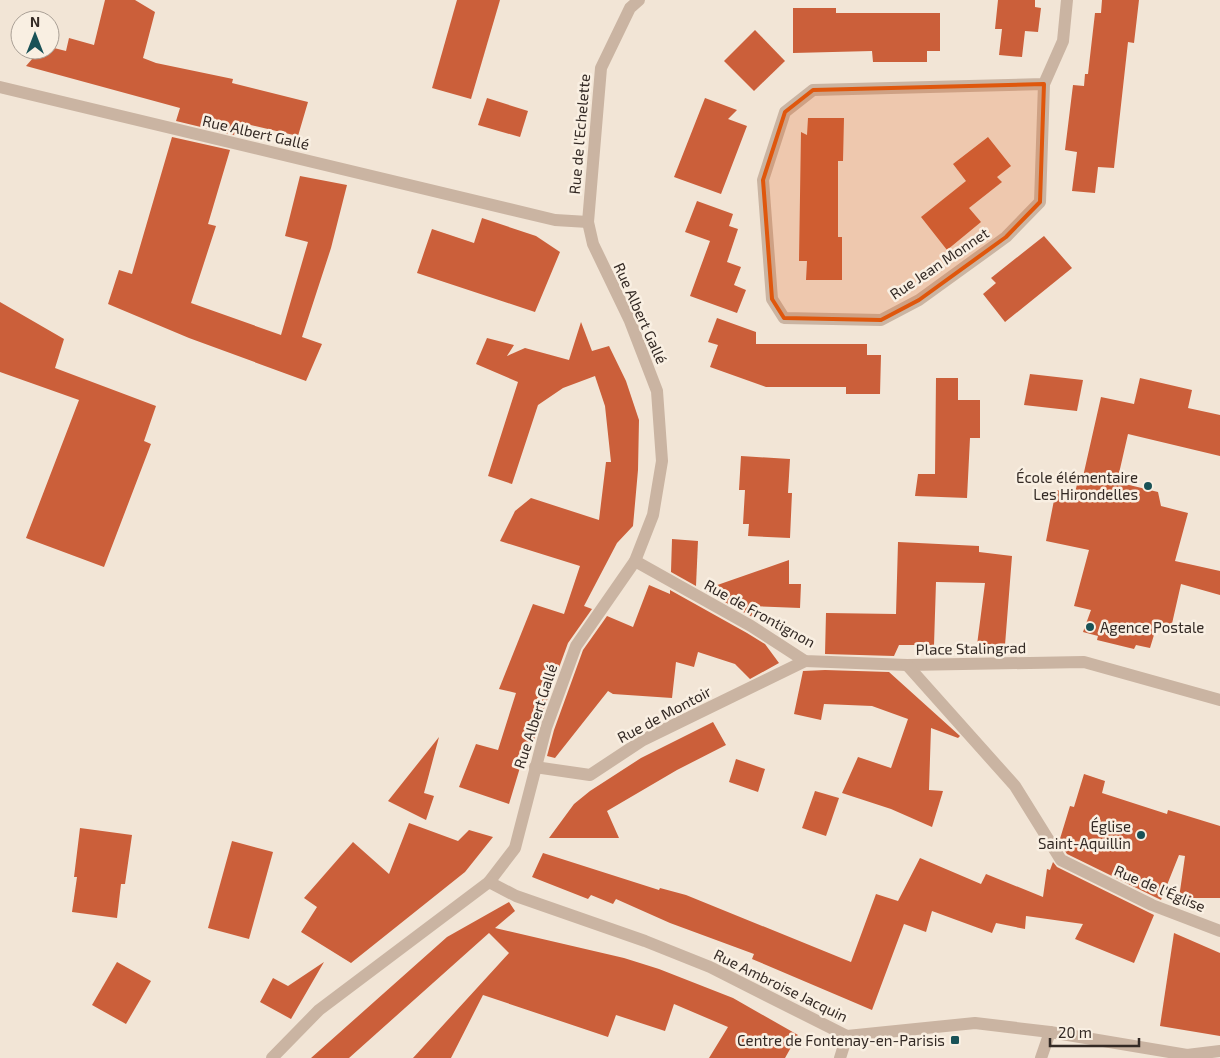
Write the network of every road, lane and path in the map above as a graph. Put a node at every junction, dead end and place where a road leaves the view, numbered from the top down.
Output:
1 (639, 0) edge
2 (1067, 0) edge
3 (1044, 84) junction
4 (0, 87) edge
5 (588, 222) junction
6 (635, 561) junction
7 (805, 661) junction
8 (907, 665) junction
9 (1220, 700) edge
10 (535, 767) junction
11 (1061, 860) joint
12 (488, 882) junction
13 (1220, 931) edge
14 (1050, 1032) junction
15 (847, 1036) junction
16 (1220, 1051) edge
17 (1186, 1057) edge
18 (272, 1058) edge
19 (840, 1058) edge
20 (1040, 1058) edge

1 - 5 street, Rue de l'Echelette
2 - 3 street, Rue Jean Monnet
3 - 3 street, Rue Jean Monnet
4 - 5 street, Rue Albert Gallé
5 - 6 street, Rue Albert Gallé
6 - 7 street, Rue de Frontignon
6 - 10 street, Rue Albert Gallé
7 - 8 street, Rue de Frontignon
7 - 10 street, Rue de Montoir
8 - 9 street, Place Stalingrad
8 - 11 street, Place Stalingrad
10 - 12 street, Rue Albert Gallé
11 - 13 street, Rue de l'Église
12 - 15 street, Rue Ambroise Jacquin
12 - 18 street, Rue Albert Gallé
14 - 15 street, Rue Ambroise Jacquin
14 - 17 street, Rue Ambroise Jacquin
14 - 20 street
15 - 19 street
16 - 17 street, Rue Ambroise Jacquin

